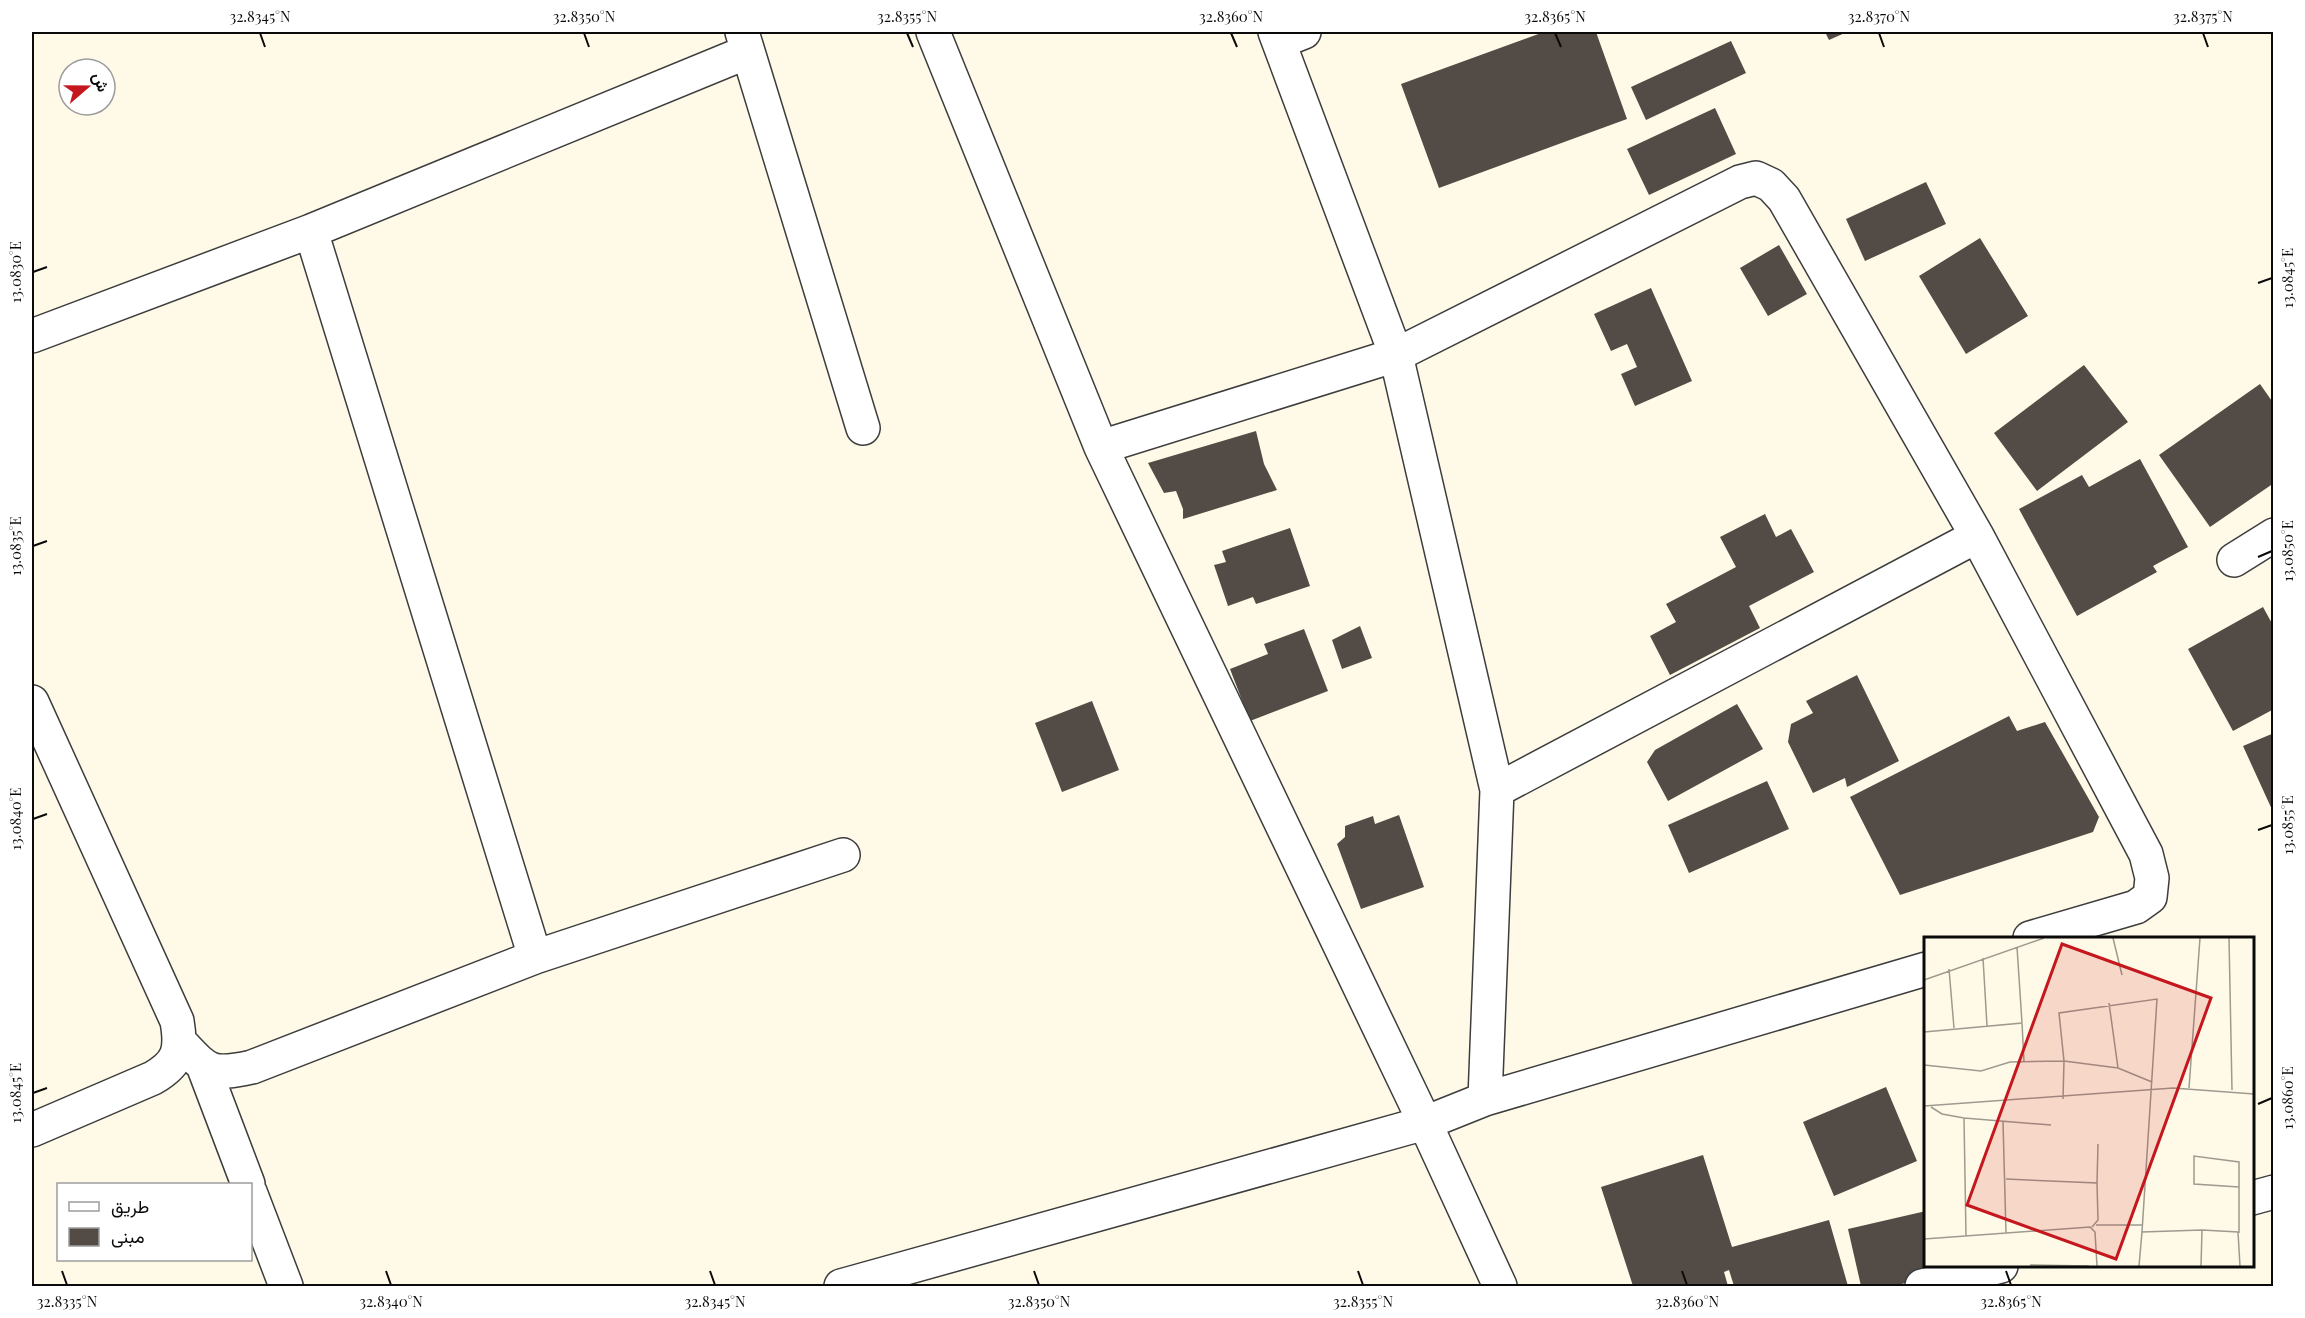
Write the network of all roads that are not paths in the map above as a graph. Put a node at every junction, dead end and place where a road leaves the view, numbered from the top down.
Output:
1 (933, 32) edge
2 (1286, 35) edge
3 (744, 42) edge
4 (311, 231) junction
5 (32, 336) edge
6 (1396, 355) junction
7 (863, 428) dead end
8 (1101, 447) junction
9 (2274, 535) edge
10 (1977, 536) junction
11 (2234, 560) dead end
12 (32, 702) edge
13 (1497, 790) junction
14 (843, 855) dead end
15 (2037, 937) edge
16 (536, 957) junction
17 (1924, 970) edge
18 (181, 1042) junction
19 (204, 1068) junction
20 (1485, 1099) junction
21 (1425, 1123) junction
22 (32, 1130) edge
23 (247, 1183) edge
24 (2274, 1192) edge
25 (252, 1197) edge
26 (2254, 1198) edge
27 (1997, 1267) edge
28 (286, 1287) edge
29 (841, 1287) edge
30 (1500, 1287) edge
31 (1922, 1287) edge

1 - 8 street
2 - 6 street
3 - 4 street
3 - 7 street
4 - 5 street
4 - 16 street
6 - 8 street
6 - 10 street
6 - 13 street
8 - 21 street
9 - 11 street
10 - 13 street
10 - 15 street
12 - 18 street
13 - 20 street
14 - 16 street
16 - 19 street
17 - 20 street
18 - 19 street
18 - 22 street
19 - 23 street
20 - 21 street
21 - 29 street
21 - 30 street
24 - 26 street
25 - 28 street
27 - 31 street

